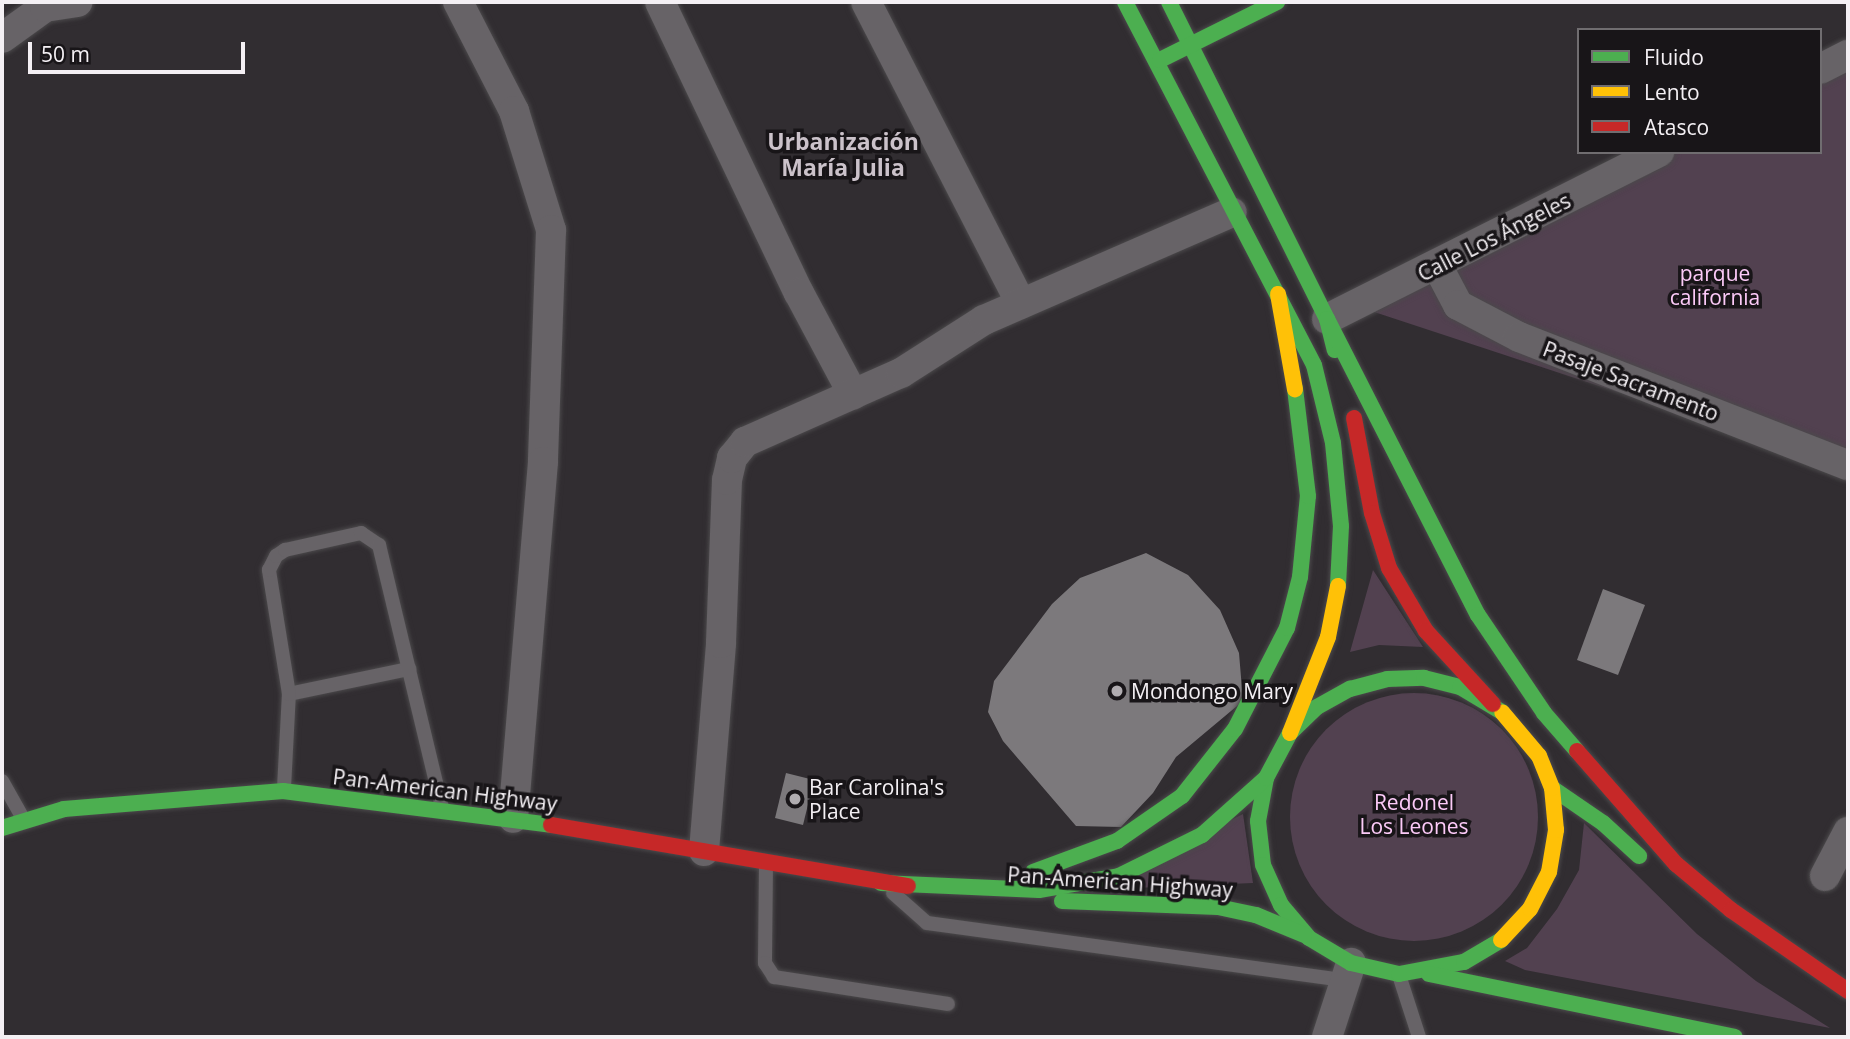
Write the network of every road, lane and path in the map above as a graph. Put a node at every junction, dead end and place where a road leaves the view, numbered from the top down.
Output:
1 (78, 2) edge
2 (458, 2) edge
3 (660, 2) edge
4 (866, 2) edge
5 (1125, 2) edge
6 (1169, 2) edge
7 (1277, 2) edge
8 (45, 5) edge
9 (2, 37) edge
10 (1190, 45) junction
11 (1848, 55) edge
12 (1155, 62) junction
13 (1822, 68) edge
14 (1655, 154) edge
15 (1232, 212) junction
16 (1438, 267) junction
17 (1278, 295) junction
18 (1021, 303) junction
19 (1327, 319) junction
20 (853, 394) junction
21 (1848, 465) edge
22 (409, 669) junction
23 (289, 694) junction
24 (1493, 704) junction
25 (1290, 733) junction
26 (1266, 778) junction
27 (2, 781) edge
28 (1552, 788) junction
29 (284, 790) junction
30 (64, 809) junction
31 (442, 809) junction
32 (513, 818) junction
33 (25, 821) junction
34 (2, 828) edge
35 (1848, 832) edge
36 (2, 847) edge
37 (704, 851) junction
38 (766, 862) junction
39 (1653, 869) dead end
40 (1825, 876) dead end
41 (881, 883) junction
42 (1309, 938) junction
43 (1347, 972) junction
44 (1423, 973) junction
45 (1399, 974) junction
46 (1848, 991) edge
47 (948, 1004) dead end
48 (1665, 1030) edge
49 (1327, 1037) edge
50 (1419, 1037) edge
51 (1735, 1037) edge

1 - 8 street
2 - 32 street
3 - 20 street
4 - 18 street
5 - 12 main road
6 - 10 main road
7 - 10 main road
8 - 9 street
10 - 12 main road
10 - 19 main road
11 - 13 street
12 - 15 main road
14 - 16 street, Calle Los Ángeles
15 - 17 main road
15 - 18 street
16 - 19 street, Calle Los Ángeles
16 - 21 street, Pasaje Sacramento
17 - 25 main road
17 - 41 main road
18 - 20 street
19 - 24 main road
19 - 46 main road
20 - 37 street
22 - 23 lane
22 - 23 lane
22 - 31 lane
23 - 29 lane
24 - 25 main road
24 - 28 main road
25 - 26 main road
26 - 41 main road, Pan-American Highway
26 - 42 main road
27 - 33 lane
28 - 39 main road
28 - 44 main road
29 - 30 main road, Pan-American Highway
29 - 31 main road, Pan-American Highway
30 - 33 main road, Pan-American Highway
30 - 36 street
31 - 32 main road, Pan-American Highway
32 - 37 main road, Pan-American Highway
33 - 34 main road, Pan-American Highway
35 - 40 street
37 - 38 main road, Pan-American Highway
38 - 41 main road, Pan-American Highway
38 - 47 lane
41 - 42 main road, Pan-American Highway
41 - 43 lane
42 - 43 main road
43 - 45 main road
43 - 49 street
44 - 45 main road
44 - 48 main road
45 - 50 lane
48 - 51 main road

